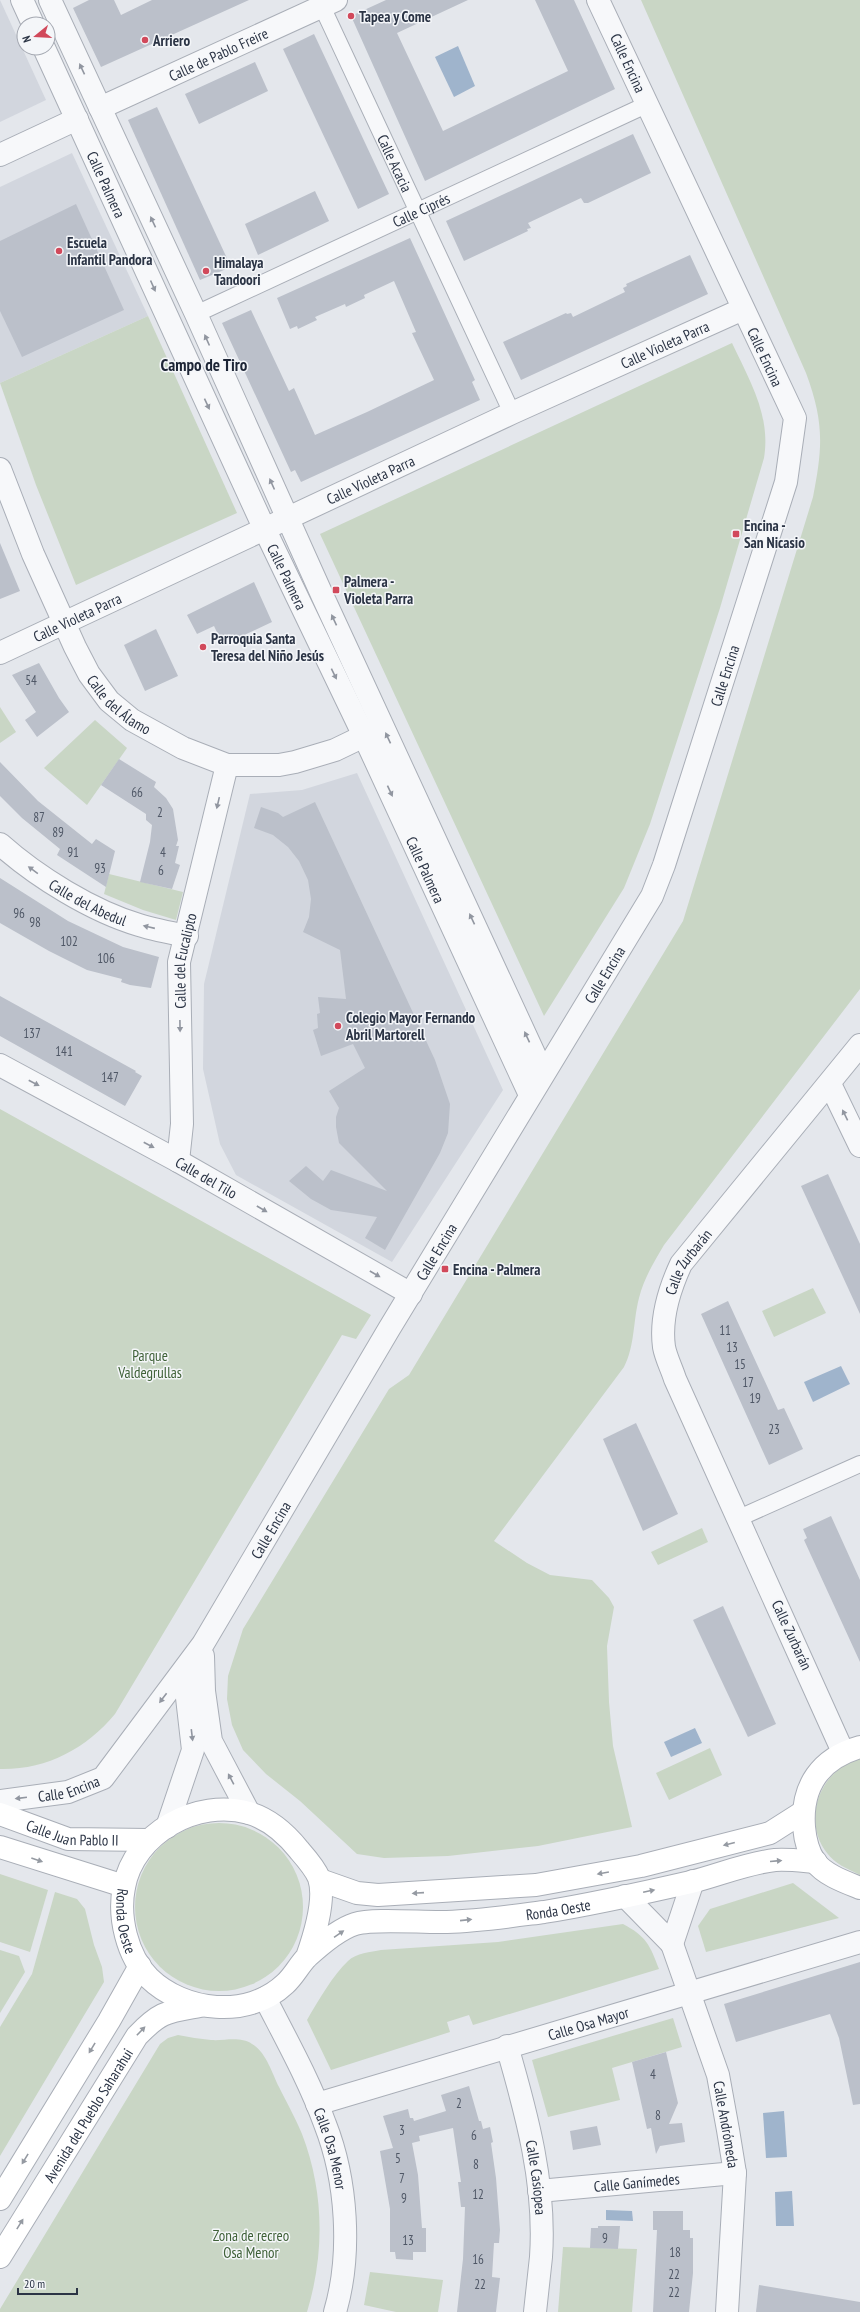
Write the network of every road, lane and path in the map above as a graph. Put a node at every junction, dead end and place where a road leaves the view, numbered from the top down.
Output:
1 (22, 0) edge
2 (50, 0) edge
3 (598, 0) edge
4 (326, 2) edge
5 (29, 16) edge
6 (48, 56) edge
7 (646, 104) junction
8 (100, 108) junction
9 (78, 119) junction
10 (0, 155) edge
11 (416, 211) junction
12 (743, 309) junction
13 (196, 314) junction
14 (512, 413) junction
15 (0, 469) edge
16 (288, 519) junction
17 (266, 530) junction
18 (64, 623) junction
19 (0, 653) edge
20 (364, 736) junction
21 (227, 765) junction
22 (0, 844) edge
23 (187, 936) junction
24 (860, 1045) edge
25 (0, 1065) edge
26 (543, 1073) junction
27 (830, 1084) junction
28 (530, 1094) junction
29 (860, 1146) edge
30 (178, 1161) junction
31 (411, 1294) junction
32 (860, 1464) edge
33 (739, 1518) junction
34 (203, 1644) junction
35 (852, 1750) edge
36 (0, 1801) edge
37 (803, 1812) junction
38 (249, 1813) junction
39 (0, 1814) edge
40 (166, 1827) junction
41 (149, 1840) junction
42 (0, 1847) edge
43 (816, 1862) junction
44 (320, 1880) junction
45 (693, 1881) junction
46 (124, 1886) junction
47 (860, 1888) edge
48 (625, 1896) junction
49 (860, 1942) edge
50 (672, 1944) junction
51 (308, 1957) junction
52 (140, 1966) junction
53 (690, 1993) junction
54 (265, 1998) junction
55 (201, 2006) junction
56 (507, 2046) junction
57 (317, 2104) junction
58 (735, 2173) junction
59 (539, 2191) junction
60 (0, 2200) edge
61 (0, 2257) edge
62 (335, 2312) edge
63 (535, 2312) edge
64 (726, 2312) edge

1 - 5 street
8 -> 2 street, Calle Palmera
3 - 7 street, Calle Encina
4 - 8 street, Calle de Pablo Freire
4 - 11 street, Calle Acacia
6 - 9 street, Calle Palmera
7 - 11 street, Calle Ciprés
7 - 12 street, Calle Encina
8 - 9 street
13 -> 8 street, Calle Palmera
9 - 10 street
9 -> 17 street, Calle Palmera
11 - 13 street, Calle Ciprés
11 - 14 street, Calle Acacia
12 - 14 street, Calle Violeta Parra
12 - 26 street, Calle Encina
16 -> 13 street, Calle Palmera
14 - 16 street, Calle Violeta Parra
15 - 18 street, Calle del Álamo
16 - 17 street, Calle Violeta Parra
26 -> 16 street, Calle Palmera
17 - 18 street, Calle Violeta Parra
17 -> 20 street, Calle Palmera
18 - 19 street, Calle Violeta Parra
18 - 21 street, Calle del Álamo
20 - 21 street, Calle del Álamo
20 -> 28 street, Calle Palmera
21 -> 23 street, Calle del Eucalipto
23 -> 22 street, Calle del Abedul
23 -> 30 street, Calle del Eucalipto
24 - 27 street, Calle Zurbarán
25 -> 30 street, Calle del Tilo
26 - 28 street, Calle Encina
29 -> 27 street
27 - 33 street, Calle Zurbarán
28 - 31 street, Calle Encina
30 -> 31 street, Calle del Tilo
31 - 34 street, Calle Encina
32 - 33 street
33 - 35 street, Calle Zurbarán
34 -> 36 street, Calle Encina
38 -> 34 street
34 -> 40 street
35 - 37 main road
37 - 43 main road
37 -> 44 main road, Ronda Oeste
38 - 40 main road, Ronda Oeste
38 - 44 main road, Ronda Oeste
39 - 41 main road, Calle Juan Pablo II
40 - 41 main road, Ronda Oeste
41 - 46 main road, Ronda Oeste
42 -> 46 main road
45 -> 43 main road, Ronda Oeste
43 - 47 main road
44 - 51 main road, Ronda Oeste
48 -> 45 main road, Ronda Oeste
45 - 50 street
46 - 52 main road, Ronda Oeste
48 - 50 street, Calle Andrómeda
51 -> 48 main road, Ronda Oeste
49 - 53 street, Calle Osa Mayor
50 - 53 street, Calle Andrómeda
51 - 54 main road, Ronda Oeste
52 - 55 main road, Ronda Oeste
52 -> 60 main road, Avenida del Pueblo Saharahui
53 - 56 street, Calle Osa Mayor
53 - 58 street, Calle Andrómeda
54 - 55 main road, Ronda Oeste
54 - 57 street, Calle Osa Menor
61 -> 55 main road, Avenida del Pueblo Saharahui
56 - 57 street, Calle Osa Mayor
56 - 59 street, Calle Casiopea
57 - 62 street, Calle Osa Menor
58 - 59 street, Calle Ganímedes
58 - 64 street, Calle Andrómeda
59 - 63 street, Calle Casiopea

